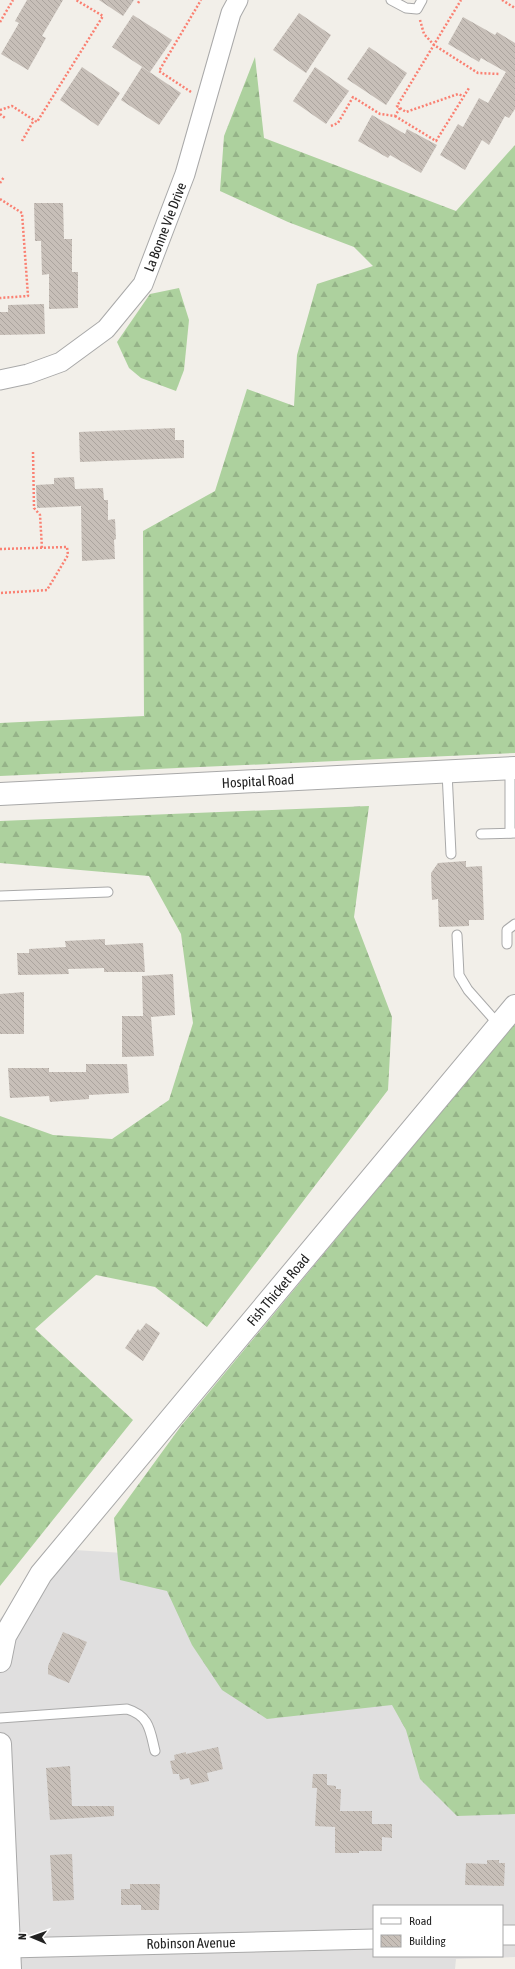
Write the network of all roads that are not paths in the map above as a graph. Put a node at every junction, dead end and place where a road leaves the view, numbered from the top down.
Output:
1 (238, 0) edge
2 (391, 0) edge
3 (422, 0) edge
4 (0, 380) edge
5 (512, 768) edge
6 (447, 771) junction
7 (0, 794) edge
8 (512, 833) edge
9 (481, 834) dead end
10 (451, 854) dead end
11 (108, 892) dead end
12 (0, 896) edge
13 (515, 924) edge
14 (457, 935) dead end
15 (507, 944) dead end
16 (515, 1006) edge
17 (498, 1025) junction
18 (0, 1661) edge
19 (0, 1718) edge
20 (0, 1744) edge
21 (155, 1751) dead end
22 (503, 1935) edge
23 (515, 1935) edge
24 (373, 1939) edge
25 (10, 1959) edge

1 - 4 street, La Bonne Vie Drive
2 - 3 lane
5 - 6 street, Hospital Road
5 - 8 lane
6 - 7 street, Hospital Road
6 - 10 lane
8 - 9 lane
11 - 12 lane
13 - 15 lane
14 - 17 lane
16 - 17 street, Fish Thicket Road
17 - 18 street, Fish Thicket Road
19 - 21 lane
20 - 25 street
22 - 23 street
24 - 25 street, Robinson Avenue

